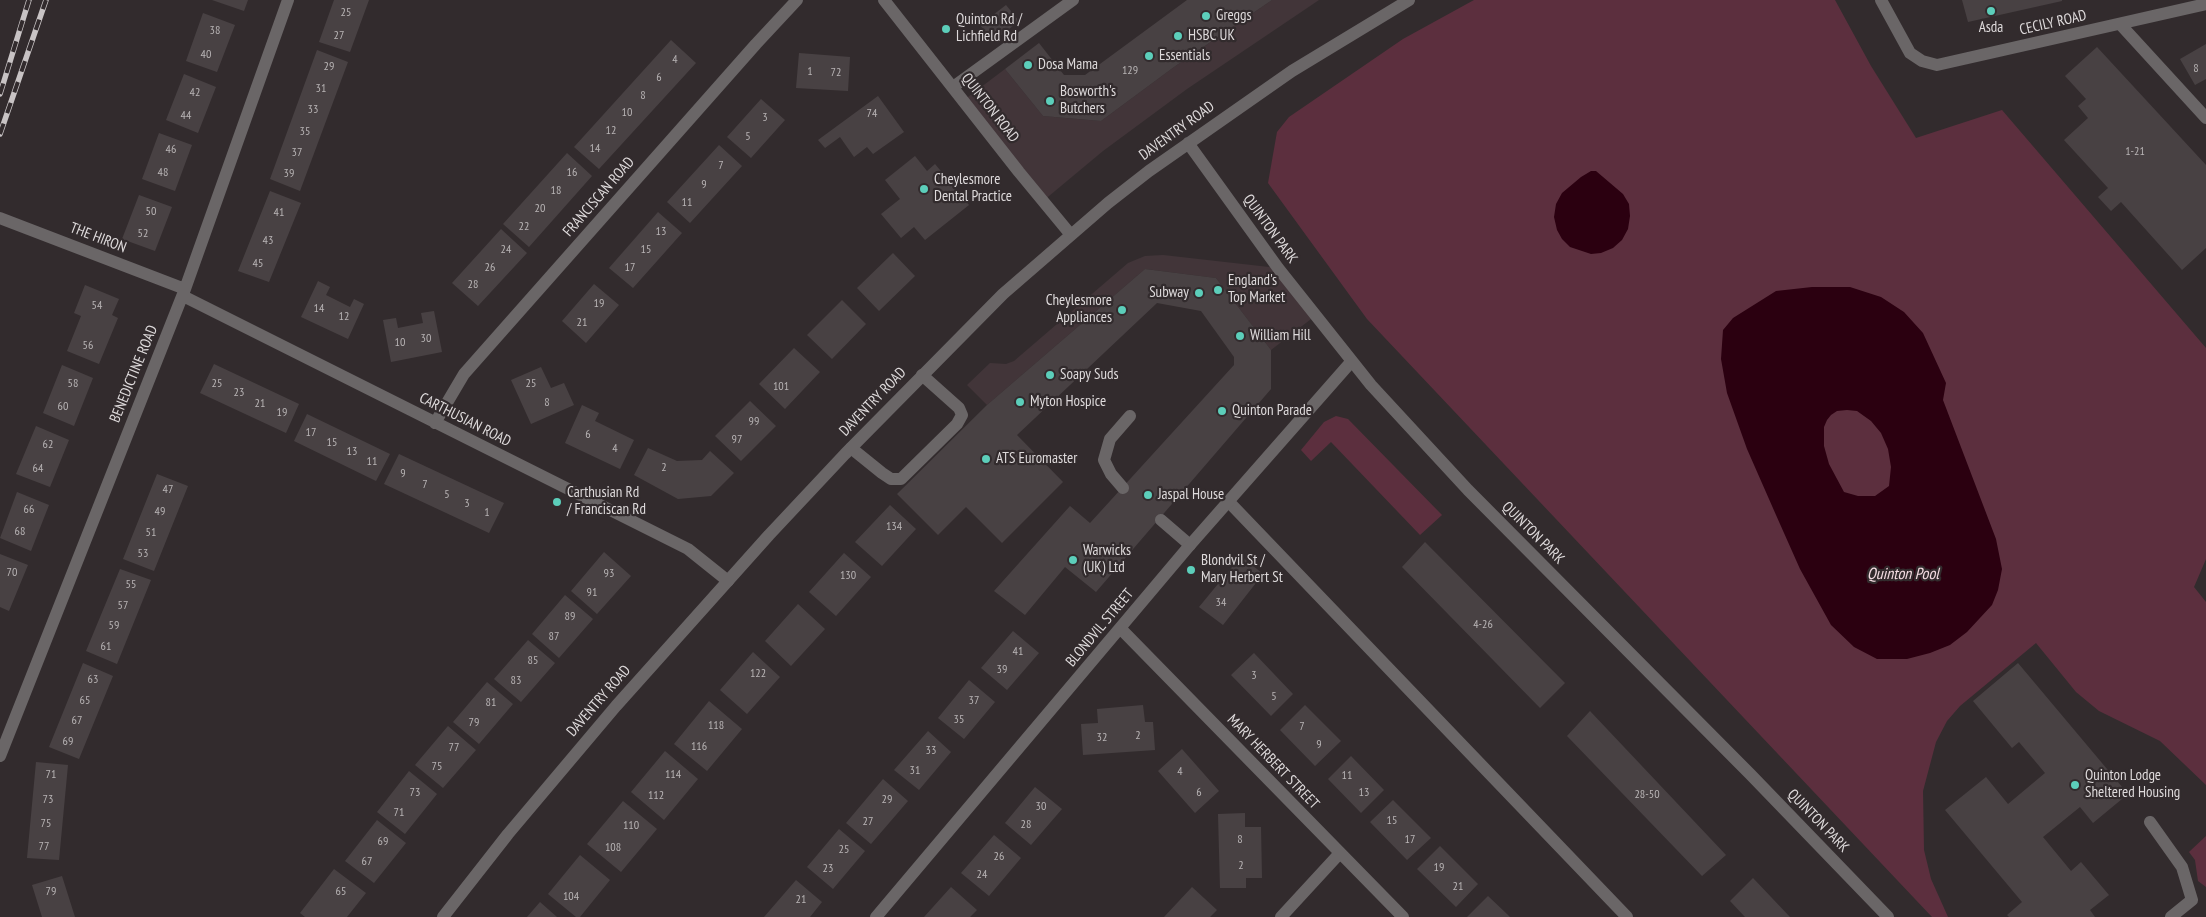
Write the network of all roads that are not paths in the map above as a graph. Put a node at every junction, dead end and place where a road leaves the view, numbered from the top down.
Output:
1 (288, 0) edge
2 (798, 0) edge
3 (884, 0) edge
4 (1073, 0) edge
5 (1410, 0) edge
6 (1881, 0) edge
7 (2206, 4) edge
8 (2120, 24) junction
9 (953, 87) junction
10 (2206, 118) edge
11 (1188, 143) junction
12 (0, 218) edge
13 (1071, 235) junction
14 (184, 292) junction
15 (1350, 362) junction
16 (922, 374) junction
17 (1130, 416) dead end
18 (435, 424) junction
19 (851, 448) junction
20 (1123, 488) dead end
21 (1228, 501) junction
22 (1161, 520) dead end
23 (1190, 545) junction
24 (728, 581) junction
25 (1121, 628) junction
26 (0, 756) edge
27 (2150, 822) dead end
28 (1340, 854) junction
29 (443, 917) edge
30 (876, 917) edge
31 (1281, 917) edge
32 (1403, 917) edge
33 (1627, 917) edge
34 (1888, 917) edge
35 (2171, 917) edge

1 - 14 street, BENEDICTINE ROAD
2 - 18 street, FRANCISCAN ROAD
3 - 9 street, QUINTON ROAD
4 - 9 street
5 - 11 street, DAVENTRY ROAD
6 - 8 street, CECILY ROAD
7 - 8 street, CECILY ROAD
8 - 10 street
9 - 13 street, QUINTON ROAD
11 - 13 street, DAVENTRY ROAD
11 - 15 street, QUINTON PARK
12 - 14 street, THE HIRON
13 - 16 street, DAVENTRY ROAD
14 - 18 street, CARTHUSIAN ROAD
14 - 26 street, BENEDICTINE ROAD
15 - 21 street, BLONDVIL STREET
15 - 34 street, QUINTON PARK
16 - 19 street, DAVENTRY ROAD
16 - 19 street
17 - 20 street
18 - 24 street, CARTHUSIAN ROAD
19 - 24 street, DAVENTRY ROAD
21 - 23 street, BLONDVIL STREET
21 - 33 street
22 - 23 street
23 - 25 street, BLONDVIL STREET
24 - 29 street, DAVENTRY ROAD
25 - 28 street, MARY HERBERT STREET
25 - 30 street, BLONDVIL STREET
27 - 35 street
28 - 31 street
28 - 32 street, MARY HERBERT STREET

